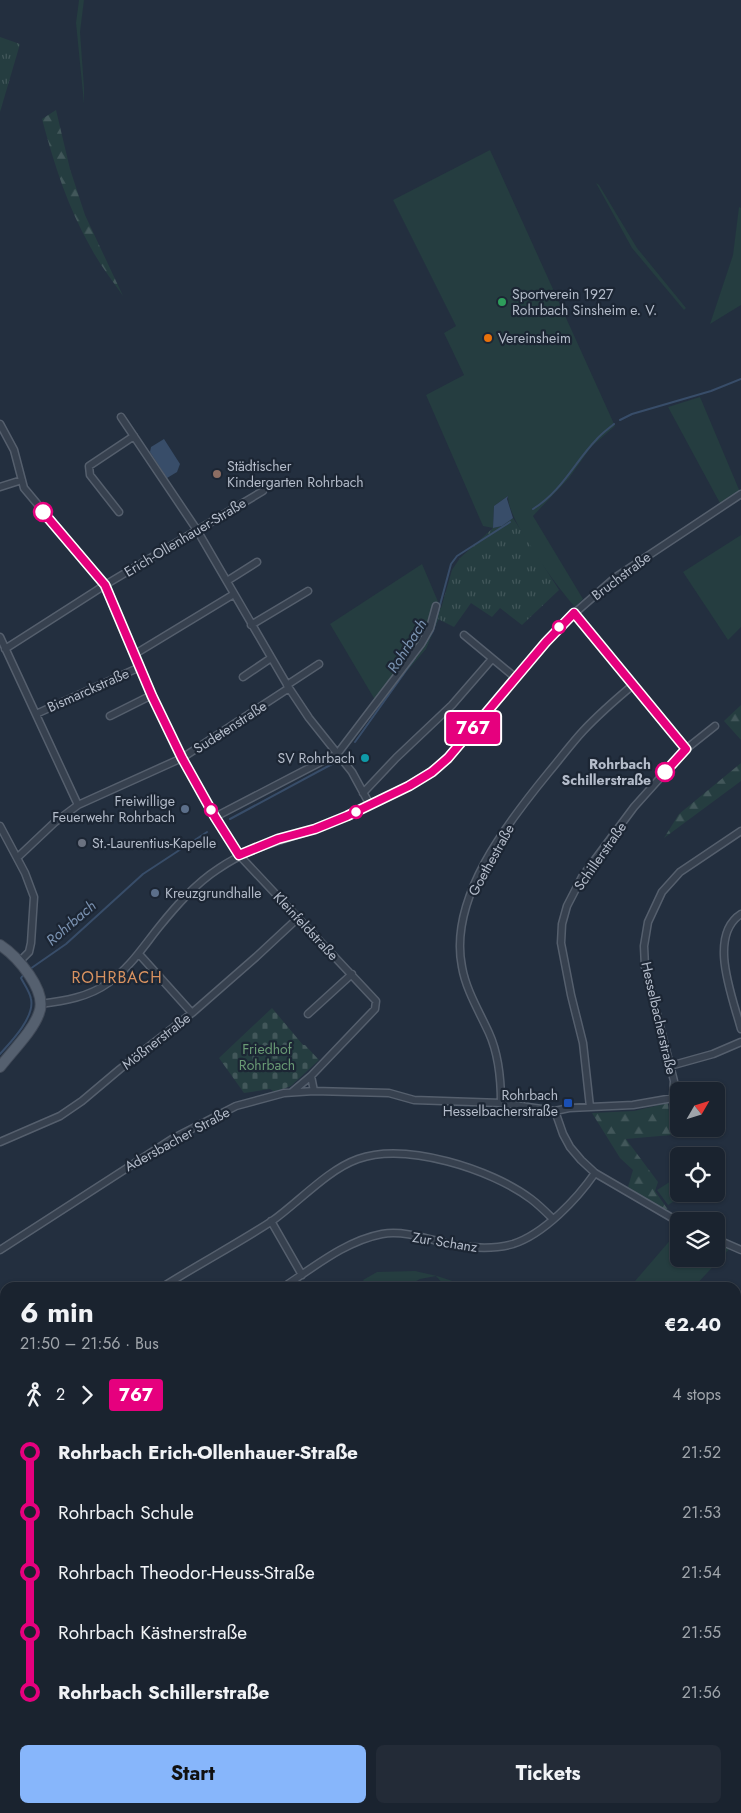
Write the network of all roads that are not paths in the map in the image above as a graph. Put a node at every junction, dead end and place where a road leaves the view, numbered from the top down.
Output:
1 (122, 417) dead end
2 (0, 424) edge
3 (134, 436) junction
4 (22, 480) junction
5 (0, 487) edge
6 (263, 491) dead end
7 (741, 494) edge
8 (118, 512) dead end
9 (197, 530) junction
10 (257, 562) dead end
11 (227, 581) junction
12 (105, 585) junction
13 (308, 591) dead end
14 (234, 594) junction
15 (436, 606) dead end
16 (574, 613) junction
17 (251, 625) junction
18 (464, 636) dead end
19 (0, 638) edge
20 (6, 649) junction
21 (135, 654) junction
22 (271, 658) junction
23 (492, 659) junction
24 (319, 664) dead end
25 (140, 667) junction
26 (242, 677) dead end
27 (516, 678) junction
28 (633, 685) junction
29 (288, 686) junction
30 (152, 696) junction
31 (36, 714) junction
32 (110, 716) dead end
33 (715, 726) dead end
34 (686, 749) junction
35 (338, 753) junction
36 (182, 758) junction
37 (363, 793) junction
38 (78, 805) junction
39 (370, 805) junction
40 (215, 817) junction
41 (0, 826) edge
42 (741, 831) edge
43 (239, 855) junction
44 (18, 857) junction
45 (741, 914) edge
46 (298, 918) junction
47 (0, 945) edge
48 (139, 954) junction
49 (25, 969) junction
50 (352, 974) junction
51 (40, 1004) junction
52 (192, 1013) junction
53 (308, 1014) dead end
54 (741, 1029) edge
55 (741, 1042) edge
56 (670, 1066) junction
57 (0, 1067) edge
58 (311, 1076) junction
59 (674, 1082) edge
60 (314, 1091) junction
61 (292, 1092) junction
62 (670, 1099) edge
63 (501, 1103) junction
64 (590, 1107) junction
65 (554, 1110) junction
66 (0, 1142) edge
67 (595, 1173) junction
68 (670, 1217) edge
69 (553, 1219) junction
70 (271, 1221) junction
71 (725, 1243) edge
72 (0, 1250) edge
73 (741, 1250) edge
74 (302, 1275) junction
75 (171, 1282) edge
76 (291, 1282) edge

1 - 3 street
2 - 4 street, Kleinfeldstraße
3 - 8 street
3 - 9 street
4 - 5 street
4 - 12 street, Kleinfeldstraße
6 - 9 street, Erich-Ollenhauer-Straße
7 - 16 street, Bruchstraße
9 - 11 street
9 - 12 street, Erich-Ollenhauer-Straße
10 - 11 street
11 - 14 street
12 - 20 street, Erich-Ollenhauer-Straße
12 - 21 street, Kleinfeldstraße
13 - 17 street
14 - 17 street
14 - 21 street
15 - 35 street
16 - 27 street, Bruchstraße
16 - 28 street
17 - 22 street
18 - 23 street
19 - 20 street
20 - 31 street
21 - 25 street, Kleinfeldstraße
22 - 26 street
22 - 29 street
23 - 27 street
23 - 37 street
24 - 29 street, Sudetenstraße
25 - 30 street, Kleinfeldstraße
25 - 31 street, Bismarckstraße
27 - 39 street, Bruchstraße
28 - 34 street
28 - 63 street, Goethestraße
29 - 35 street
29 - 36 street, Sudetenstraße
30 - 32 street
30 - 36 street, Kleinfeldstraße
31 - 38 street
33 - 34 street, Schillerstraße
34 - 64 street, Schillerstraße
35 - 37 street
35 - 40 street
36 - 38 street, Sudetenstraße
36 - 40 street, Kleinfeldstraße
37 - 39 street
38 - 44 street, Sudetenstraße
39 - 43 street, Bruchstraße
40 - 43 street, Kleinfeldstraße
41 - 44 street
42 - 56 street, Hesselbacherstraße
43 - 46 street, Kleinfeldstraße
43 - 48 street, Bruchstraße
44 - 49 street
45 - 54 street
46 - 50 street, Kleinfeldstraße
46 - 52 street, Mößnerstraße
47 - 49 main road
48 - 51 street, Bruchstraße
48 - 52 street
49 - 51 main road
50 - 53 street
50 - 58 street, Kleinfeldstraße
51 - 57 main road
52 - 66 street, Mößnerstraße
55 - 56 street
56 - 59 street, Hesselbacherstraße
58 - 60 street
58 - 61 street, Kleinfeldstraße
60 - 61 street, Adersbacher Straße
60 - 63 street, Adersbacher Straße
61 - 72 street, Adersbacher Straße
62 - 64 street, Adersbacher Straße
63 - 65 street, Adersbacher Straße
64 - 65 street, Adersbacher Straße
65 - 67 street
67 - 68 street
67 - 69 street, Zur Schanz
69 - 70 street
69 - 74 street, Zur Schanz
70 - 74 street
70 - 75 street
71 - 73 street
74 - 76 street, Zur Schanz

